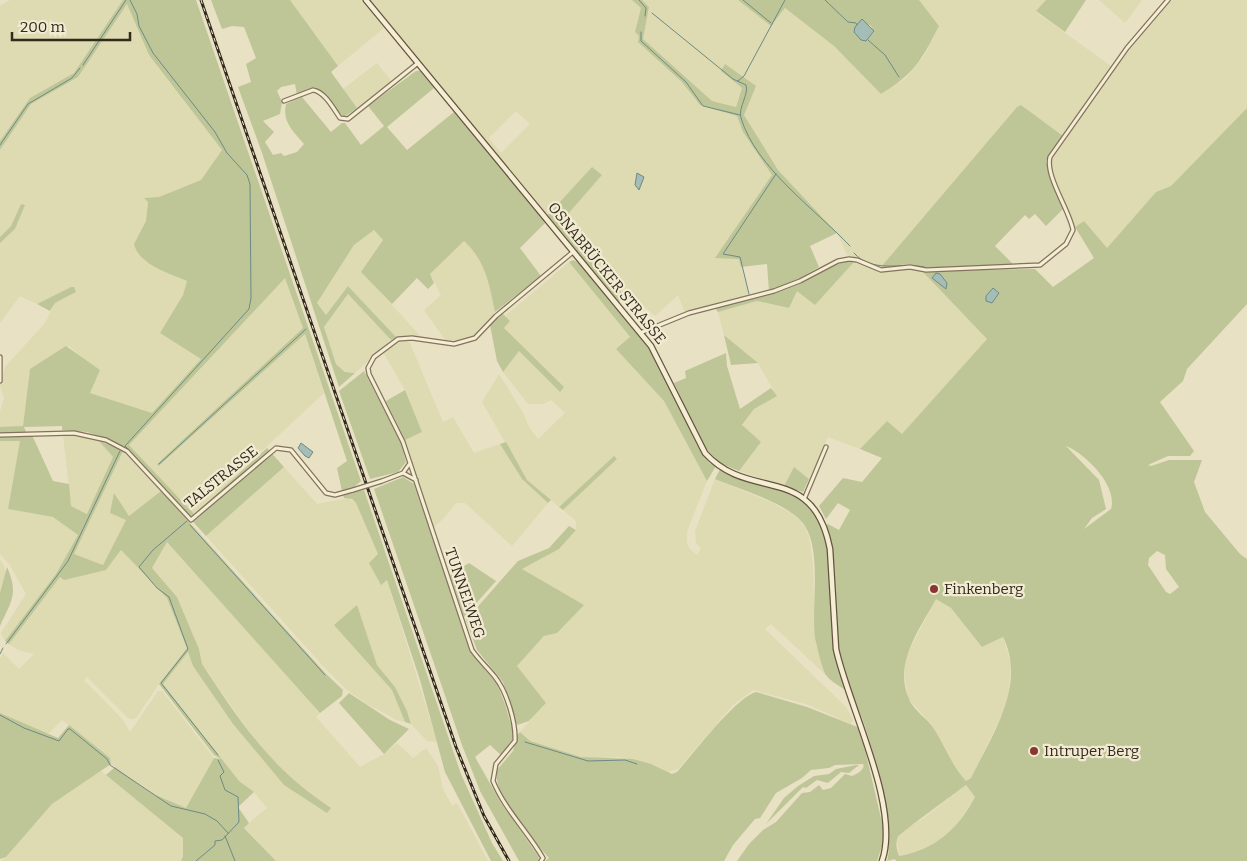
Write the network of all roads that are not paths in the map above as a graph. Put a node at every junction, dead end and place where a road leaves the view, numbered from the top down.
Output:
1 (366, 0) edge
2 (1168, 0) edge
3 (418, 63) junction
4 (284, 102) dead end
5 (574, 252) junction
6 (640, 333) junction
7 (0, 357) edge
8 (0, 381) edge
9 (0, 435) edge
10 (826, 447) dead end
11 (410, 463) junction
12 (403, 473) junction
13 (416, 480) junction
14 (805, 497) junction
15 (542, 861) edge
16 (882, 861) edge

1 - 3 main road, OSNABRÜCKER STRASSE
2 - 6 street
3 - 4 street
3 - 5 main road, OSNABRÜCKER STRASSE
5 - 6 main road, OSNABRÜCKER STRASSE
5 - 11 street
6 - 14 main road, OSNABRÜCKER STRASSE
7 - 8 street
9 - 12 street, TALSTRASSE, bridge
10 - 14 street
11 - 12 street
11 - 13 street
12 - 13 street
13 - 15 street, TUNNELWEG
14 - 16 main road

